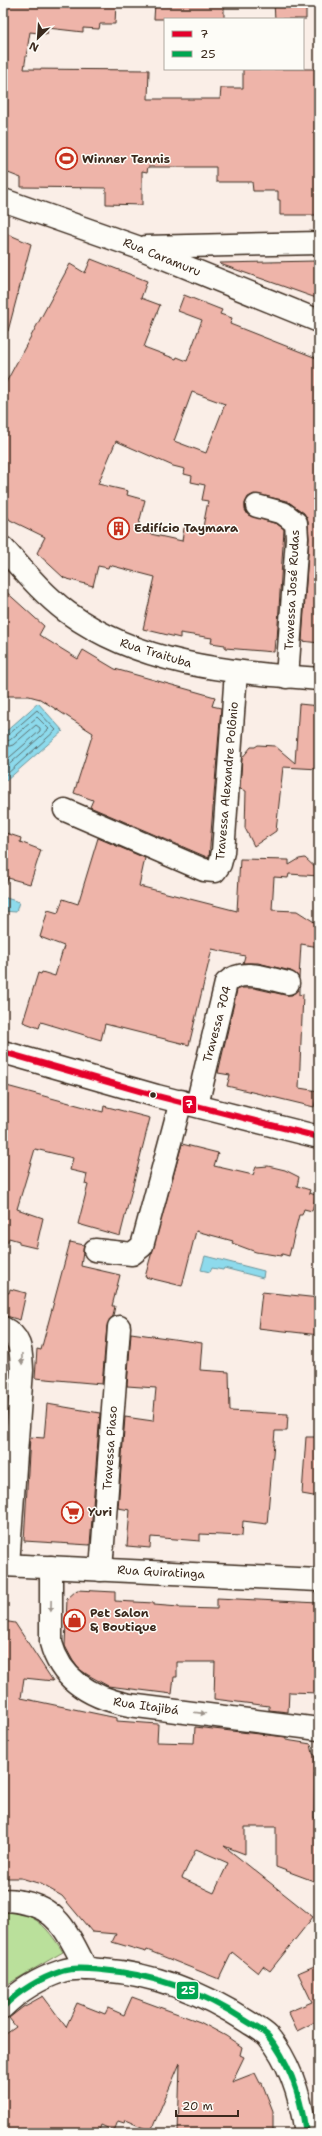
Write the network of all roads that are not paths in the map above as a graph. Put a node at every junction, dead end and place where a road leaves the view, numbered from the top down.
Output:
1 (3, 200) edge
2 (319, 244) edge
3 (137, 247) junction
4 (319, 321) edge
5 (256, 506) dead end
6 (3, 548) edge
7 (236, 672) junction
8 (287, 677) junction
9 (319, 680) edge
10 (65, 810) dead end
11 (288, 983) dead end
12 (3, 1052) edge
13 (189, 1103) junction
14 (319, 1137) edge
15 (95, 1250) dead end
16 (120, 1326) dead end
17 (3, 1328) edge
18 (6, 1565) edge
19 (51, 1568) junction
20 (101, 1570) junction
21 (319, 1580) edge
22 (319, 1729) edge
23 (3, 1901) edge
24 (86, 1969) junction
25 (3, 2006) edge
26 (306, 2133) edge

1 - 3 street, Rua Caramuru
2 - 3 street
3 - 4 street, Rua Caramuru
5 - 8 street, Travessa José Rudas
6 - 7 street, Rua Traituba
7 - 8 street, Rua Traituba
7 - 10 street, Travessa Alexandre Polônio
8 - 9 street, Rua Traituba
11 - 13 street, Travessa 704
12 - 13 street
13 - 14 street
13 - 15 street
16 - 20 street, Travessa Piaso
17 -> 18 street
18 - 19 street, Rua Guiratinga
19 - 20 street, Rua Guiratinga
19 -> 22 street, Rua Itajibá
20 - 21 street, Rua Guiratinga
23 - 24 street
24 - 25 street
24 - 26 street

